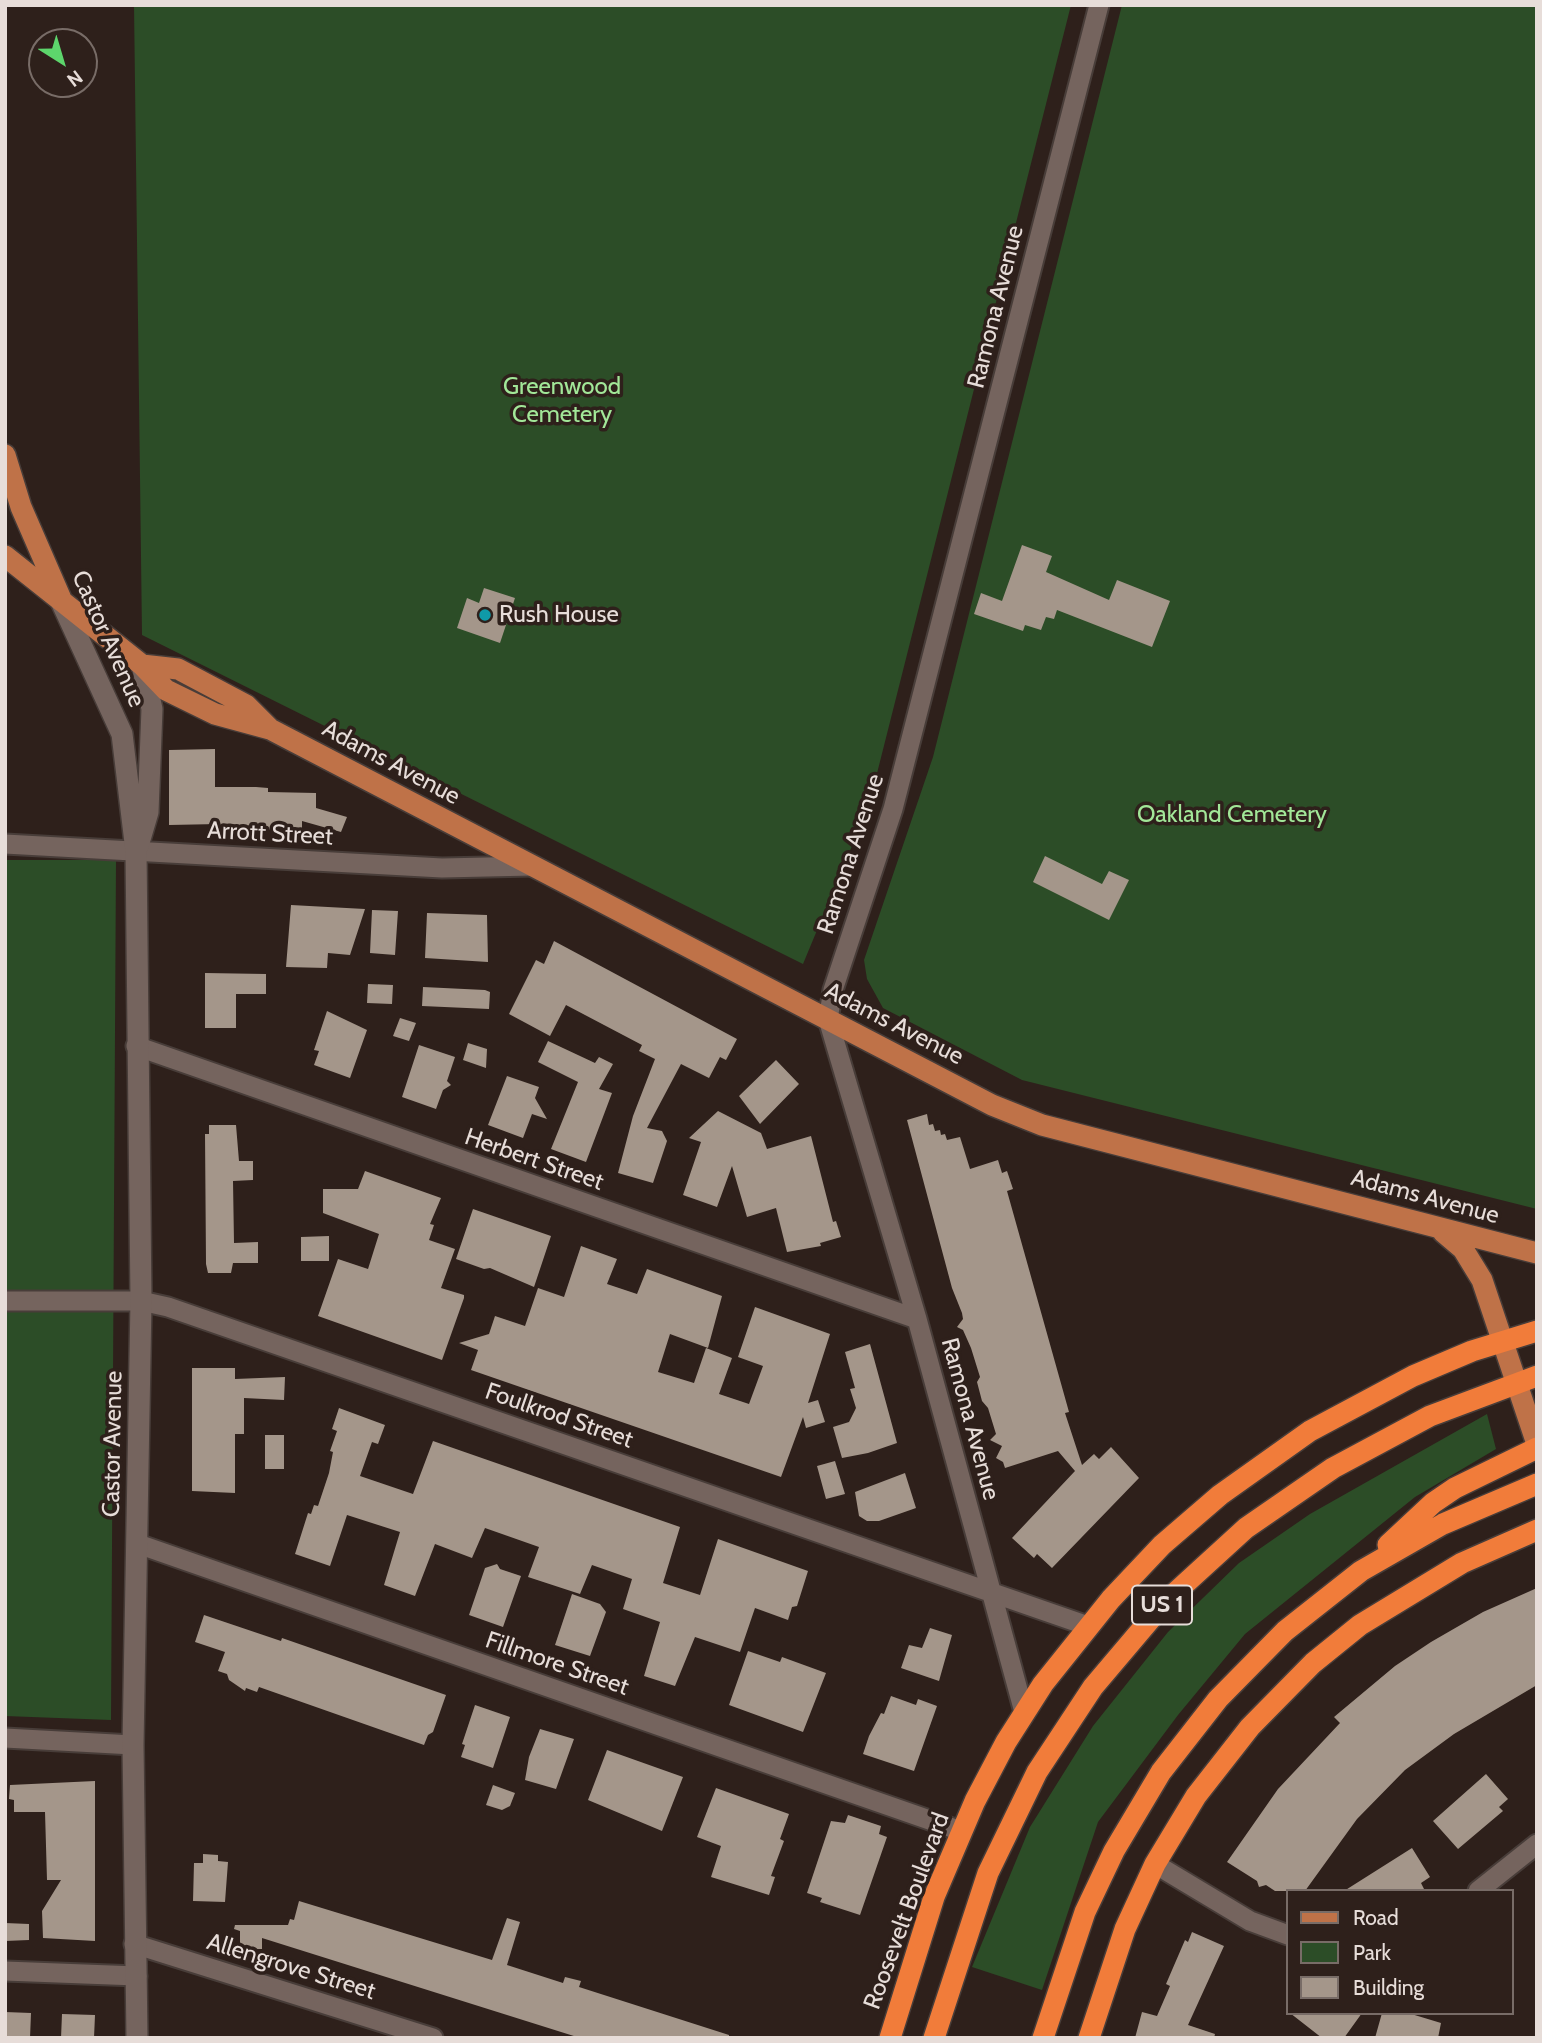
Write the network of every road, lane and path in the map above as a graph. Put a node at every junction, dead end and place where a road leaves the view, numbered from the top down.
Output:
1 (1098, 5) edge
2 (5, 456) edge
3 (5, 556) edge
4 (61, 601) junction
5 (142, 665) junction
6 (5, 844) edge
7 (136, 851) junction
8 (532, 866) junction
9 (828, 1019) junction
10 (136, 1046) junction
11 (1432, 1225) junction
12 (1537, 1253) edge
13 (5, 1301) edge
14 (141, 1301) junction
15 (917, 1319) junction
16 (1537, 1331) edge
17 (1503, 1341) junction
18 (1527, 1379) edge
19 (1537, 1446) edge
20 (1537, 1485) edge
21 (1537, 1530) edge
22 (138, 1544) junction
23 (1361, 1571) junction
24 (992, 1592) junction
25 (1088, 1626) junction
26 (1024, 1712) junction
27 (5, 1738) edge
28 (134, 1745) junction
29 (961, 1831) junction
30 (1537, 1844) edge
31 (1155, 1864) junction
32 (1481, 1889) edge
33 (1286, 1934) edge
34 (134, 1944) junction
35 (5, 1971) edge
36 (137, 1976) junction
37 (935, 2033) edge
38 (137, 2038) edge
39 (433, 2038) edge
40 (890, 2038) edge
41 (1044, 2038) edge
42 (1089, 2038) edge

1 - 9 street, Ramona Avenue
2 - 4 main road, Castor Avenue
3 - 4 main road
4 - 5 main road
4 - 7 street, Castor Avenue
5 - 7 street, Castor Avenue
5 - 8 main road, Adams Avenue
6 - 7 street, Arrott Street
7 - 8 street, Arrott Street
7 - 10 street, Castor Avenue
8 - 9 main road, Adams Avenue
9 - 11 main road, Adams Avenue
9 - 15 street, Ramona Avenue
10 - 14 street, Castor Avenue
10 - 15 street, Herbert Street
11 - 12 main road, Adams Avenue
11 - 17 main road
13 - 14 street, Foulkrod Street
14 - 22 street, Castor Avenue
14 - 24 street, Foulkrod Street
15 - 24 street, Ramona Avenue
16 - 17 highway, Roosevelt Boulevard / US 1
17 - 18 main road
17 - 25 highway, Roosevelt Boulevard / US 1
18 - 19 main road
18 - 37 highway, US 1
19 - 23 highway
20 - 23 highway
21 - 31 highway
22 - 28 street, Castor Avenue
22 - 29 street, Fillmore Street
23 - 41 highway
24 - 25 street, Foulkrod Street
24 - 26 street, Ramona Avenue
25 - 26 highway, Roosevelt Boulevard / US 1
26 - 29 highway, Roosevelt Boulevard / US 1
27 - 28 street
28 - 34 street, Castor Avenue
29 - 40 highway, Roosevelt Boulevard / US 1
30 - 32 street
31 - 33 street
31 - 42 highway
34 - 36 street, Castor Avenue
34 - 39 street, Allengrove Street
35 - 36 street
36 - 38 street, Castor Avenue

